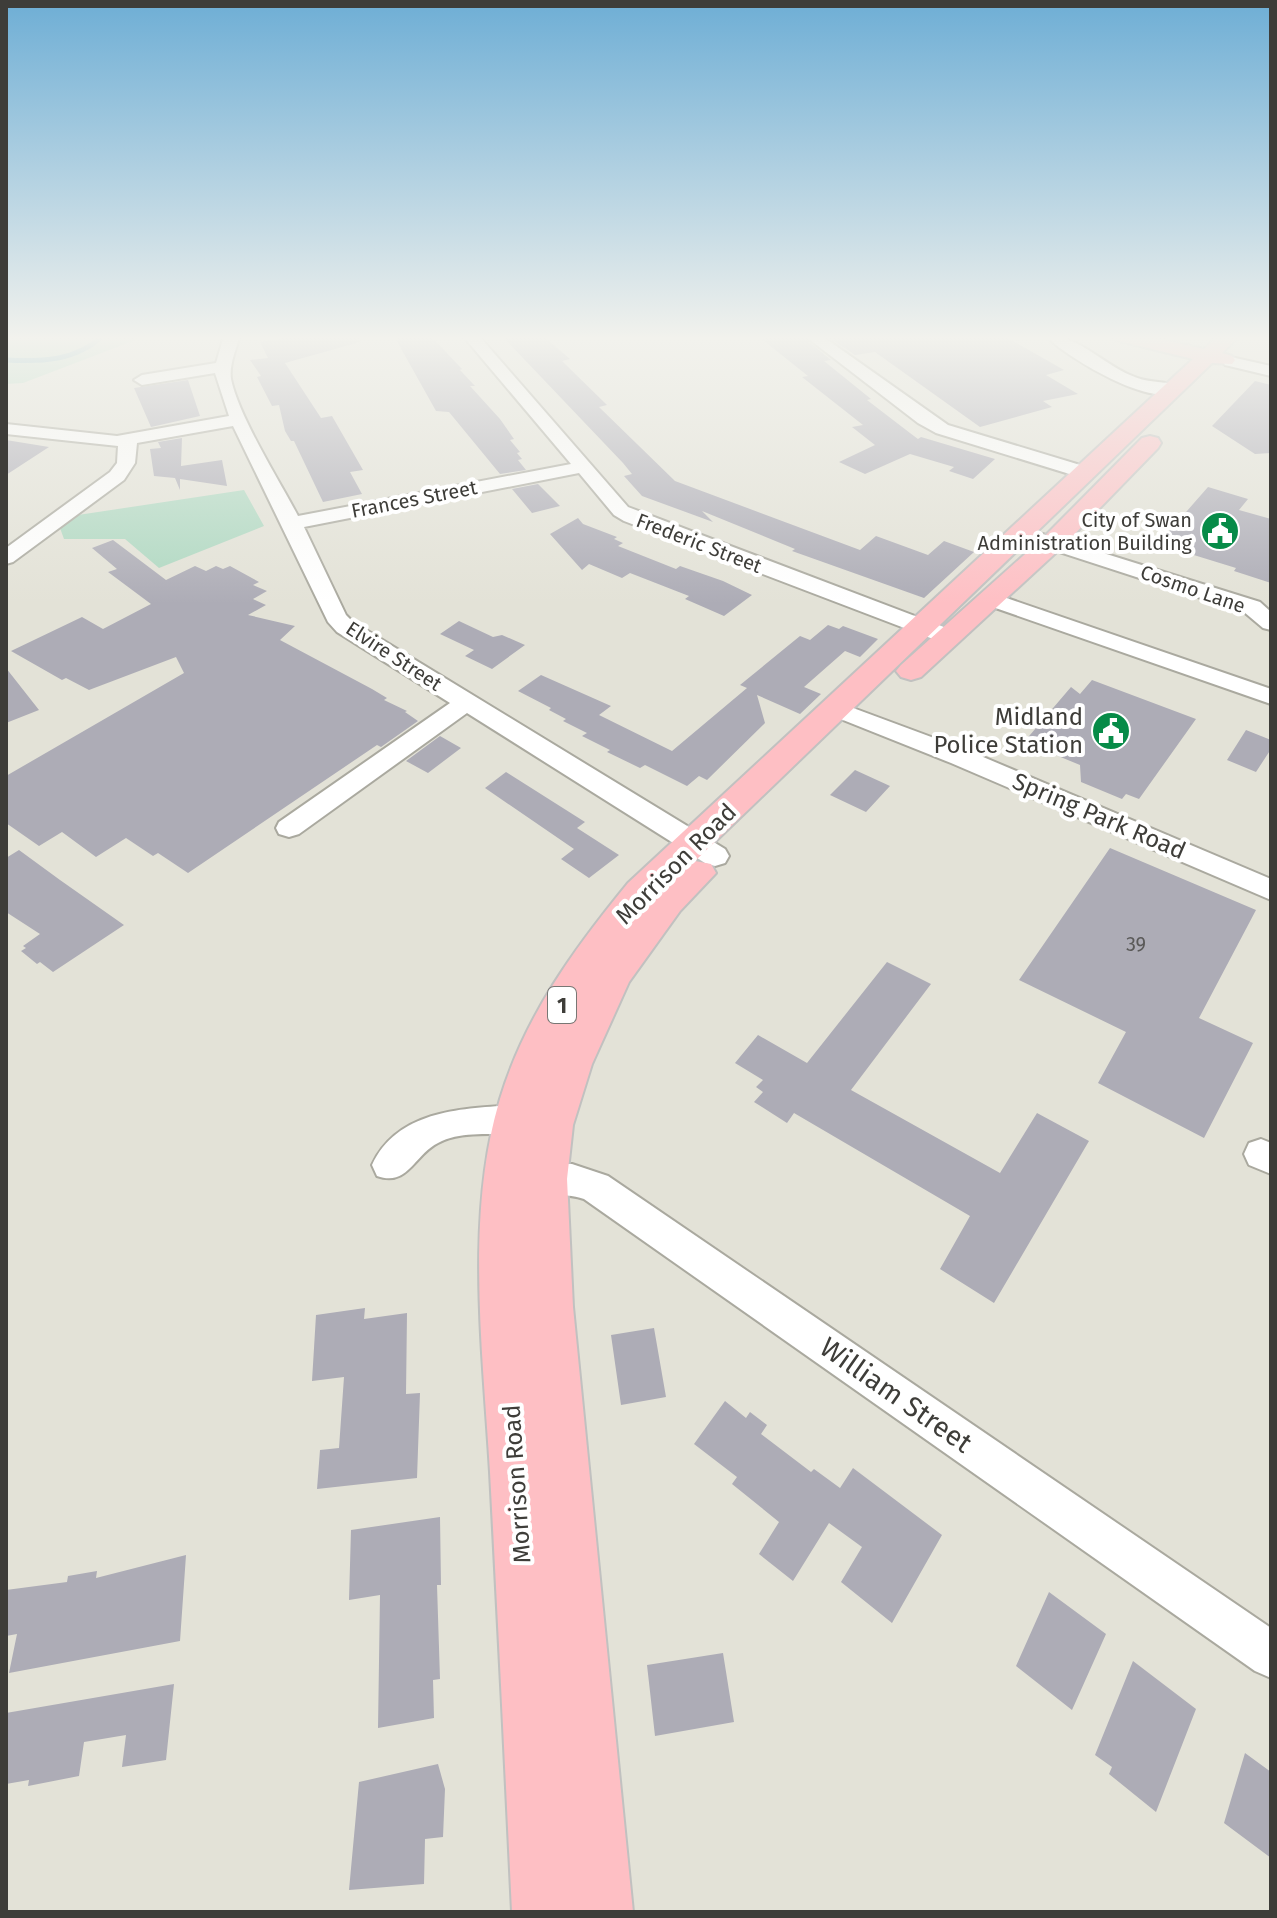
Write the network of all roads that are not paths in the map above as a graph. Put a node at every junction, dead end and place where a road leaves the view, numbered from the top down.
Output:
1 (208, 426) edge
2 (242, 426) edge
3 (548, 426) edge
4 (936, 426) edge
5 (1133, 426) edge
6 (1156, 426) edge
7 (6, 429) edge
8 (128, 440) junction
9 (583, 467) junction
10 (1083, 472) junction
11 (292, 523) junction
12 (1036, 538) junction
13 (6, 558) edge
14 (992, 599) junction
15 (1271, 623) edge
16 (935, 632) junction
17 (1271, 697) edge
18 (467, 702) junction
19 (849, 713) junction
20 (289, 828) dead end
21 (704, 849) junction
22 (1271, 890) edge
23 (518, 1119) junction
24 (389, 1165) dead end
25 (526, 1181) junction
26 (1271, 1655) edge
27 (545, 1912) edge
28 (600, 1912) edge

1 - 8 street
2 - 11 street, Elvire Street
3 - 9 street, Frederic Street
4 - 10 street
5 - 10 main road, Morrison Road / 1
6 - 12 main road, Morrison Road / 1
7 - 8 street
8 - 13 street
9 - 11 street, Frances Street
9 - 16 street, Frederic Street
10 - 12 main road, Morrison Road / 1
11 - 18 street, Elvire Street
12 - 14 main road, Morrison Road / 1
12 - 15 street, Cosmo Lane
12 - 16 main road, Morrison Road / 1
14 - 16 main road, Morrison Road / 1
14 - 17 street
16 - 19 main road, Morrison Road / 1
18 - 20 street
18 - 21 street, Elvire Street
19 - 21 main road, Morrison Road / 1
19 - 22 street, Spring Park Road
21 - 23 main road, Morrison Road / 1
21 - 25 main road, Morrison Road / 1
23 - 24 street
23 - 25 main road, Morrison Road / 1
25 - 26 street, William Street
25 - 27 main road, Morrison Road / 1
25 - 28 main road, Morrison Road / 1

